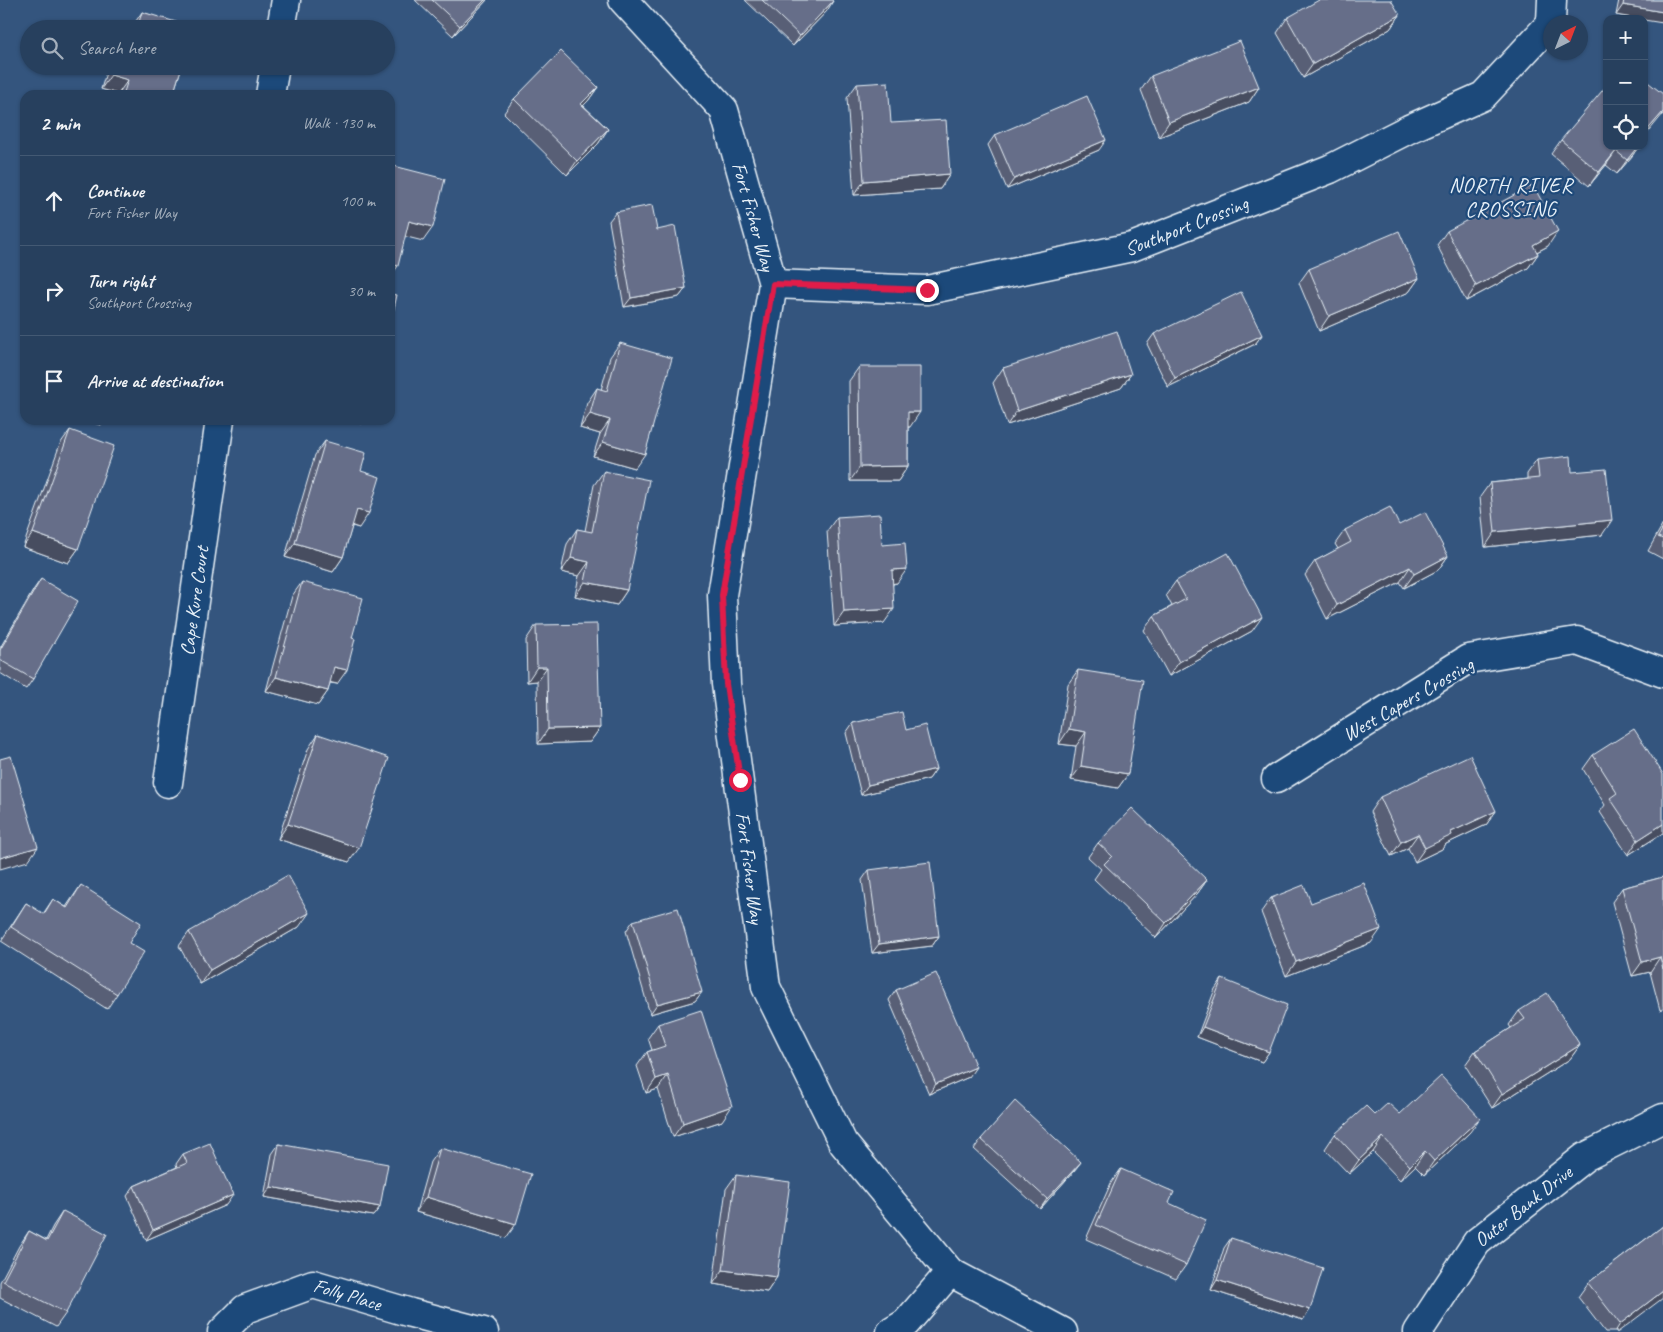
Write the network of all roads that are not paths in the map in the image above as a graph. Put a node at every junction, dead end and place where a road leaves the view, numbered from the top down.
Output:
1 (286, 0) edge
2 (622, 0) edge
3 (1552, 0) edge
4 (1551, 15) edge
5 (283, 20) edge
6 (1543, 32) edge
7 (273, 75) edge
8 (271, 90) edge
9 (773, 284) junction
10 (219, 425) edge
11 (1663, 672) edge
12 (1276, 779) dead end
13 (168, 783) dead end
14 (1663, 1118) edge
15 (950, 1272) junction
16 (222, 1332) edge
17 (484, 1332) edge
18 (891, 1332) edge
19 (1063, 1332) edge
20 (1418, 1332) edge

1 - 5 street
2 - 9 street, Fort Fisher Way
3 - 4 street, Southport Crossing
6 - 9 street, Southport Crossing
7 - 8 street
9 - 15 street, Fort Fisher Way
10 - 13 street, Cape Kure Court
11 - 12 street, West Capers Crossing
14 - 20 street, Outer Bank Drive
15 - 18 street
15 - 19 street, Fort Fisher Way
16 - 17 street, Folly Place

